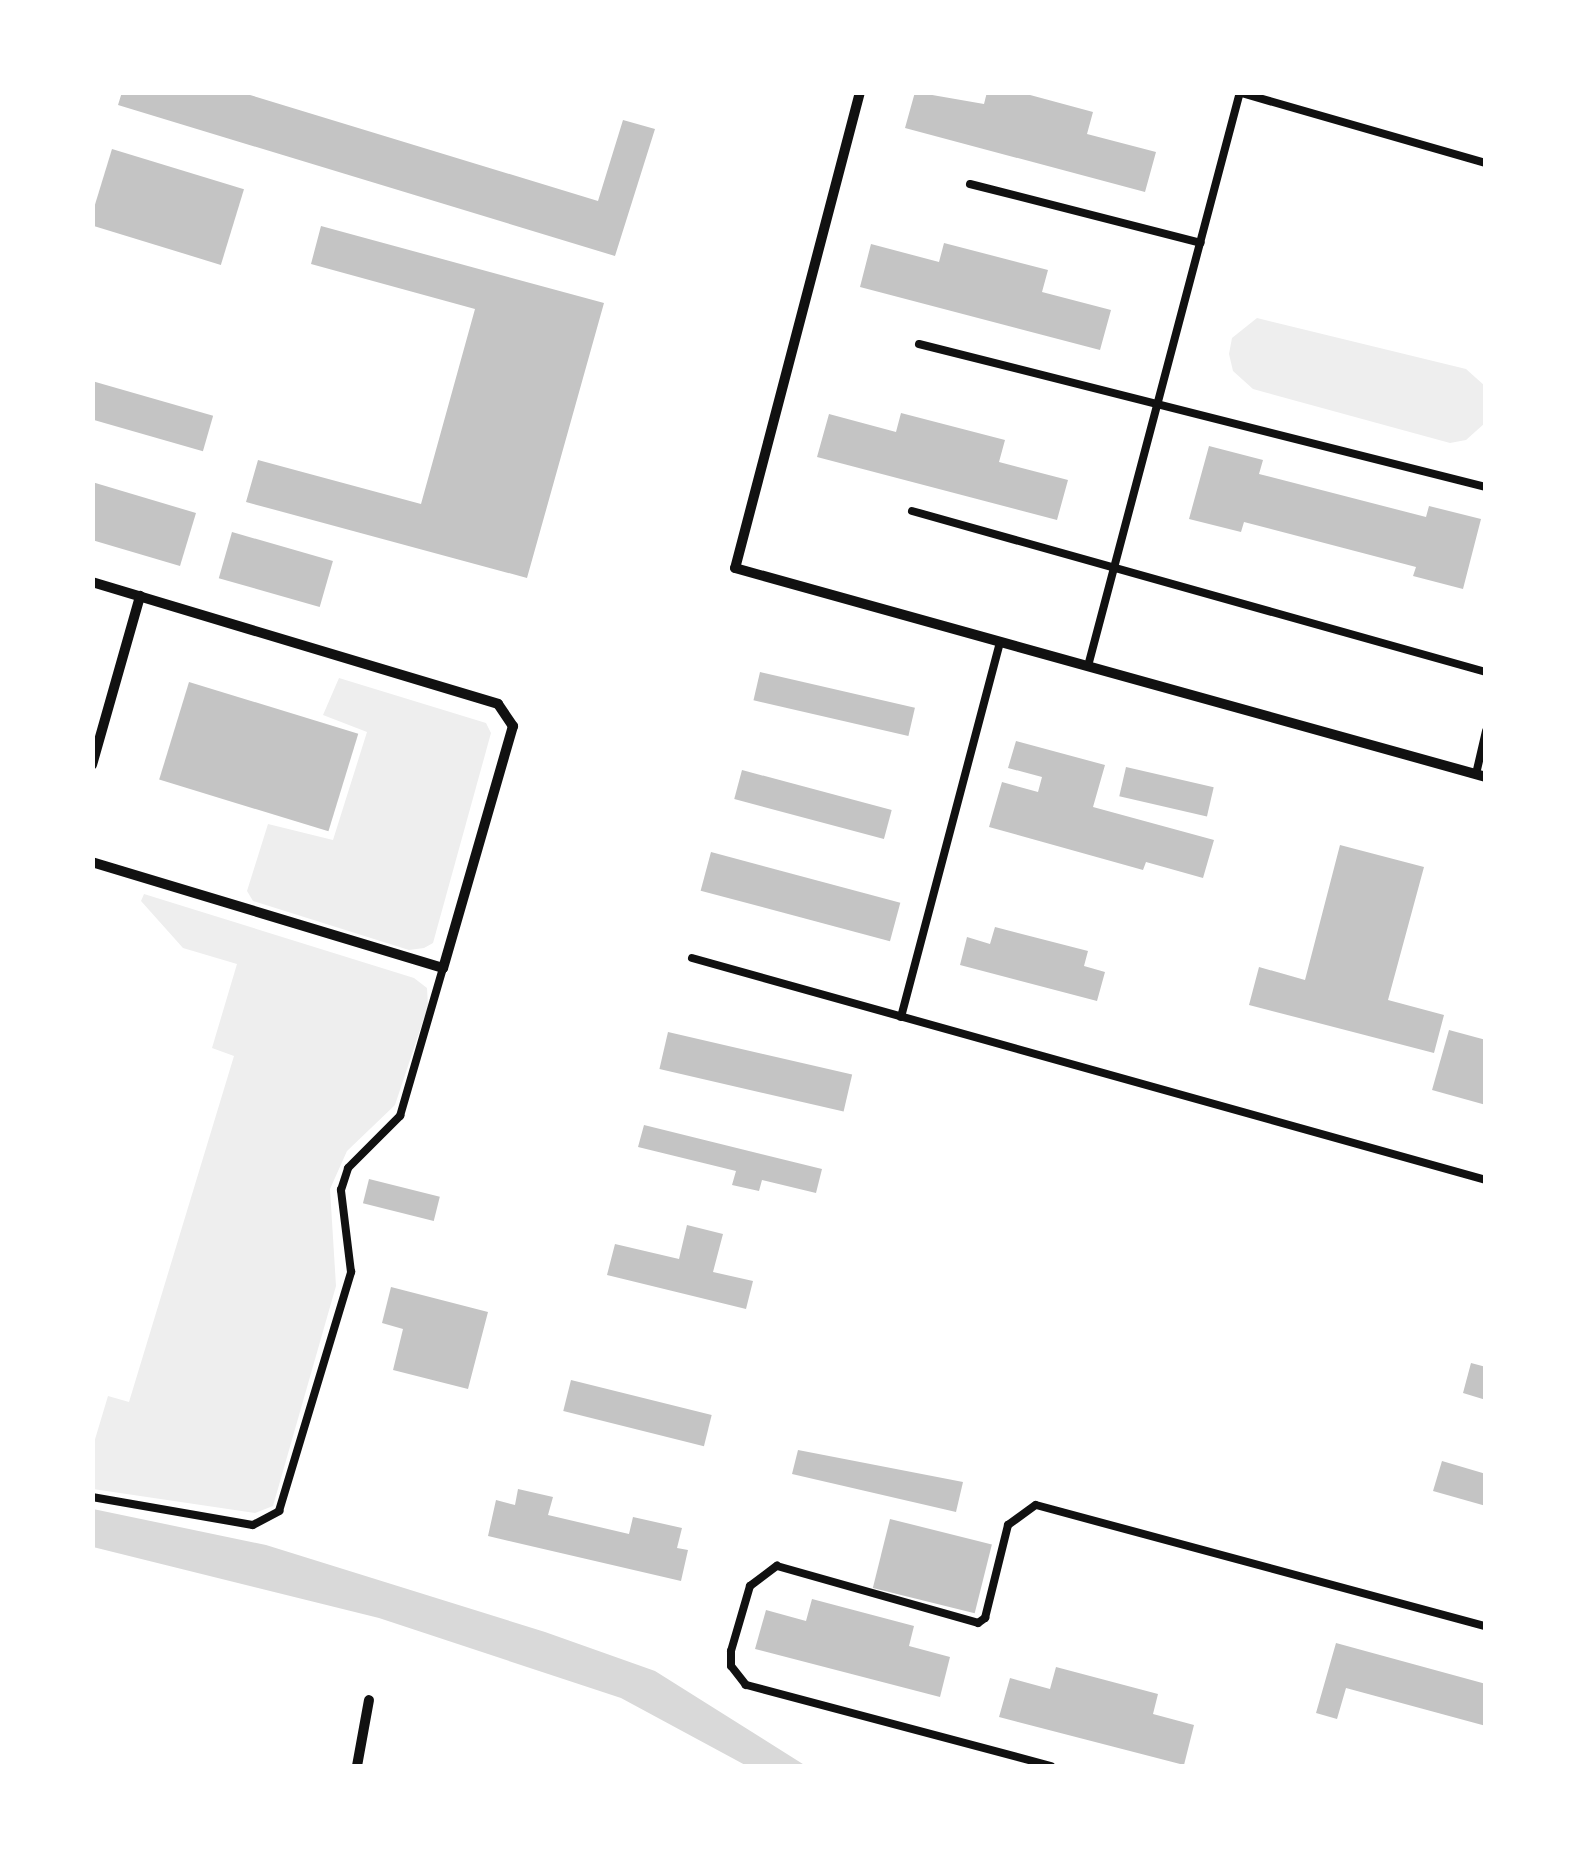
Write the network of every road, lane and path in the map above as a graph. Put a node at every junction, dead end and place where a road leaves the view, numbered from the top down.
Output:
1 (860, 92) edge
2 (1240, 93) edge
3 (1486, 163) edge
4 (970, 184) dead end
5 (1201, 242) junction
6 (919, 344) dead end
7 (1158, 403) junction
8 (1486, 488) edge
9 (912, 511) dead end
10 (1114, 568) junction
11 (92, 582) edge
12 (140, 596) junction
13 (1000, 642) junction
14 (1088, 666) junction
15 (1486, 672) edge
16 (1486, 731) edge
17 (92, 766) edge
18 (1481, 775) edge
19 (92, 862) edge
20 (692, 958) dead end
21 (443, 968) junction
22 (901, 1018) junction
23 (1486, 1180) edge
24 (92, 1496) edge
25 (1486, 1626) edge
26 (369, 1700) dead end
27 (356, 1766) edge
28 (1051, 1766) edge

1 - 13 street
2 - 3 lane
2 - 5 lane
4 - 5 lane
5 - 7 lane
6 - 7 lane
7 - 8 lane
7 - 10 lane
9 - 10 lane
10 - 14 lane
10 - 15 lane
11 - 12 street
12 - 17 street
12 - 21 street
13 - 14 street
13 - 22 lane
14 - 18 street
16 - 18 lane
19 - 21 street
20 - 22 lane
21 - 24 lane
22 - 23 lane
25 - 28 lane
26 - 27 street

